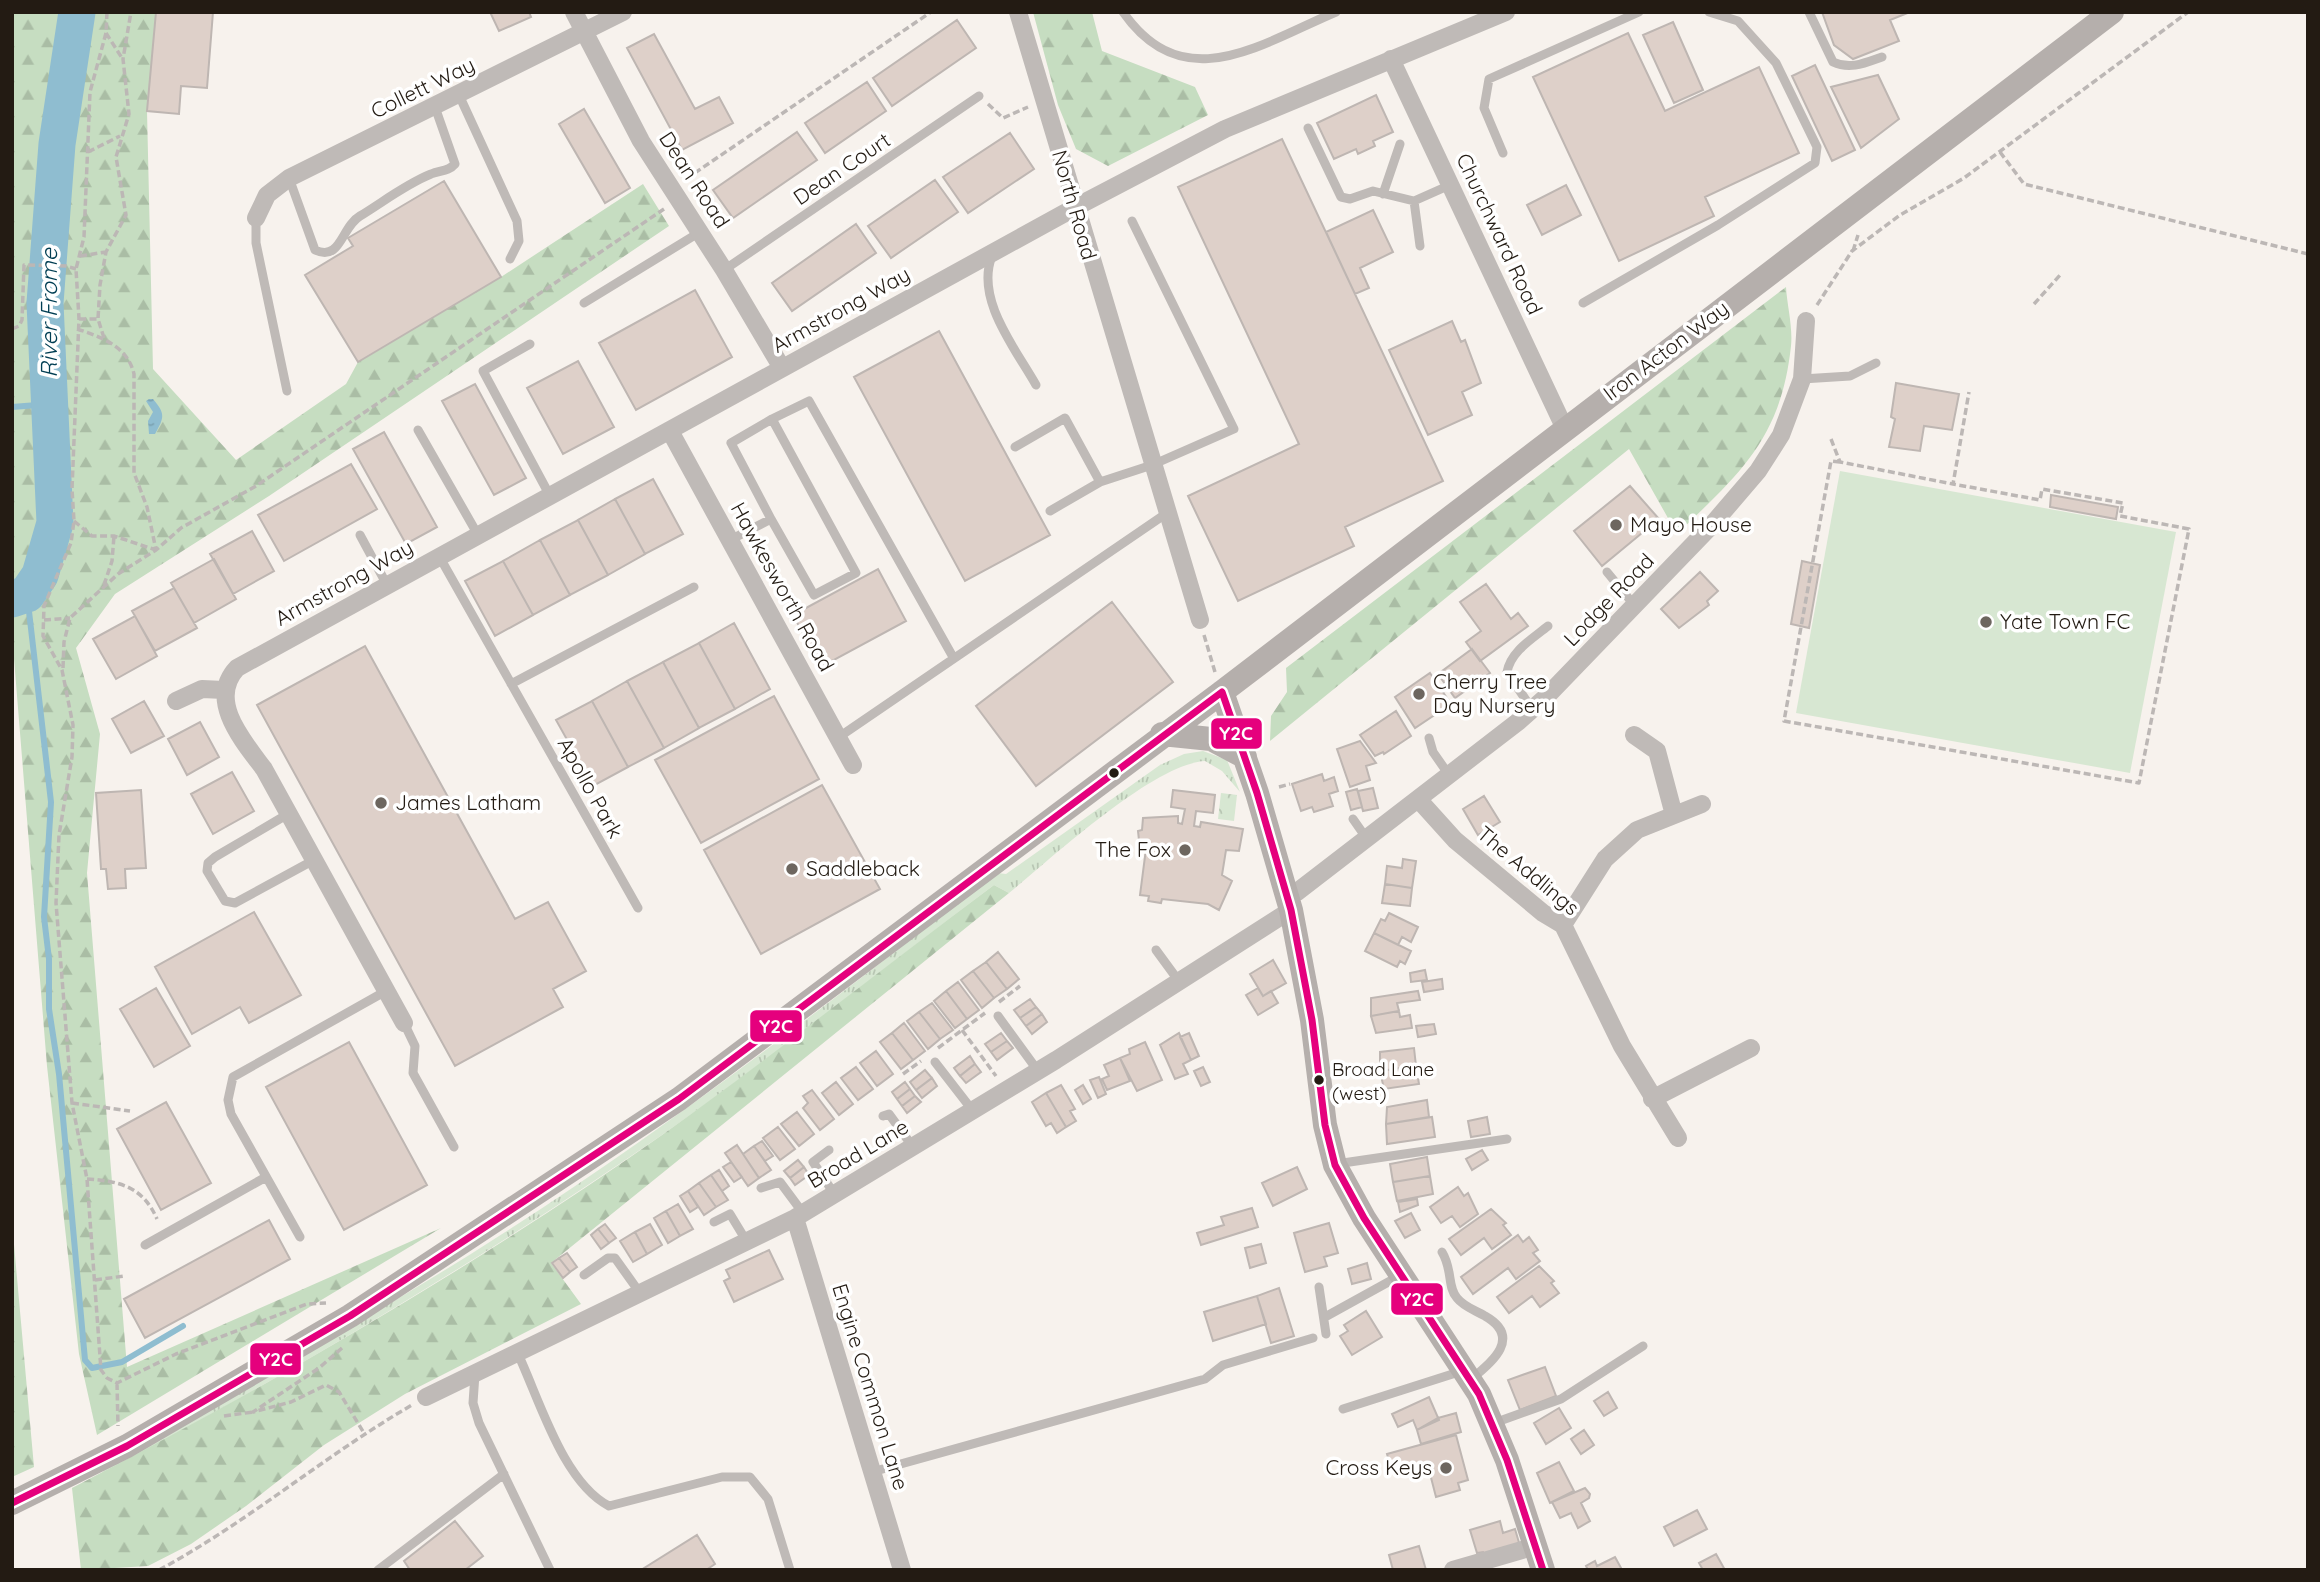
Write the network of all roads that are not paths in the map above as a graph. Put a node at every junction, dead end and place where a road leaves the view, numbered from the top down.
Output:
1 (574, 12) edge
2 (623, 12) edge
3 (1018, 12) edge
4 (1122, 12) edge
5 (1336, 12) edge
6 (1506, 12) edge
7 (1709, 12) edge
8 (1809, 12) edge
9 (2112, 12) edge
10 (1637, 13) edge
11 (584, 33) junction
12 (1882, 57) dead end
13 (1391, 59) junction
14 (459, 95) junction
15 (979, 96) road end
16 (435, 107) junction
17 (1308, 128) dead end
18 (1400, 144) dead end
19 (1503, 153) dead end
20 (289, 178) junction
21 (1450, 185) junction
22 (1383, 194) junction
23 (1414, 201) junction
24 (1074, 208) junction
25 (256, 218) joint
26 (1132, 221) dead end
27 (699, 232) junction
28 (1420, 246) dead end
29 (994, 251) junction
30 (510, 259) dead end
31 (724, 270) junction
32 (584, 303) dead end
33 (1583, 303) dead end
34 (1806, 321) road end
35 (530, 344) dead end
36 (1876, 363) dead end
37 (782, 368) junction
38 (1802, 379) junction
39 (1036, 385) dead end
40 (287, 391) dead end
41 (772, 419) junction
42 (1565, 429) junction
43 (418, 430) dead end
44 (670, 431) junction
45 (1015, 447) dead end
46 (1152, 465) junction
47 (1100, 482) junction
48 (550, 496) junction
49 (1050, 511) dead end
50 (1167, 513) junction
51 (771, 519) junction
52 (360, 535) dead end
53 (478, 535) junction
54 (730, 540) junction
55 (439, 556) junction
56 (1607, 572) dead end
57 (387, 585) junction
58 (694, 587) dead end
59 (1635, 606) junction
60 (1200, 620) road end
61 (1548, 626) dead end
62 (953, 657) junction
63 (511, 684) junction
64 (224, 690) junction
65 (1222, 692) junction
66 (176, 701) dead end
67 (1532, 709) junction
68 (1162, 734) junction
69 (1634, 735) dead end
70 (839, 737) junction
71 (1429, 738) dead end
72 (1245, 757) junction
73 (853, 765) dead end
74 (1449, 775) junction
75 (1418, 799) junction
76 (1702, 804) dead end
77 (288, 814) junction
78 (1674, 815) junction
79 (1353, 819) dead end
80 (1367, 839) junction
81 (314, 860) junction
82 (1289, 903) junction
83 (638, 908) dead end
84 (1563, 925) junction
85 (1156, 950) dead end
86 (1178, 980) junction
87 (386, 991) junction
88 (998, 1016) dead end
89 (404, 1023) joint
90 (1752, 1048) dead end
91 (935, 1062) dead end
92 (1038, 1070) junction
93 (1652, 1099) junction
94 (973, 1111) junction
95 (883, 1116) dead end
96 (1678, 1138) dead end
97 (1507, 1139) dead end
98 (454, 1147) dead end
99 (913, 1147) junction
100 (829, 1150) dead end
101 (1335, 1165) junction
102 (266, 1177) junction
103 (761, 1188) dead end
104 (835, 1195) junction
105 (799, 1216) junction
106 (714, 1222) dead end
107 (300, 1237) dead end
108 (747, 1242) junction
109 (145, 1245) dead end
110 (1442, 1252) dead end
111 (584, 1275) dead end
112 (1402, 1275) junction
113 (1319, 1287) dead end
114 (640, 1293) junction
115 (1325, 1317) junction
116 (1326, 1334) dead end
117 (1313, 1338) dead end
118 (1643, 1346) dead end
119 (518, 1354) junction
120 (475, 1374) junction
121 (1467, 1375) junction
122 (426, 1397) road end
123 (1343, 1409) dead end
124 (1493, 1423) junction
125 (872, 1472) junction
126 (504, 1474) junction
127 (12, 1503) edge
128 (1536, 1546) junction
129 (378, 1570) edge
130 (550, 1570) edge
131 (790, 1570) edge
132 (901, 1570) edge
133 (1454, 1570) edge
134 (1543, 1570) edge

1 - 11 street, Dean Road
2 - 11 street, Collett Way
3 - 24 street, North Road
4 - 5 lane
6 - 13 street, Armstrong Way
7 - 33 lane
8 - 12 lane
9 - 42 main road, Iron Acton Way
10 - 19 lane
11 - 14 street, Collett Way
11 - 27 street, Dean Road
13 - 21 street, Churchward Road
13 - 24 street, Armstrong Way
14 - 16 street, Collett Way
14 - 30 lane
15 - 31 lane, Dean Court
16 - 20 street, Collett Way
16 - 20 lane
17 - 22 lane
18 - 22 lane
20 - 25 street, Collett Way
21 - 23 lane
21 - 42 street, Churchward Road
22 - 23 lane
23 - 28 lane
24 - 29 street, Armstrong Way
24 - 46 street, North Road
25 - 40 lane
26 - 46 lane
27 - 31 street, Dean Road
27 - 32 lane
29 - 37 street, Armstrong Way
29 - 39 lane
31 - 37 street, Dean Road
34 - 38 street, Lodge Road
35 - 48 lane
36 - 38 lane
37 - 44 street, Armstrong Way
38 - 59 street, Lodge Road
41 - 51 lane
41 - 51 lane
41 - 62 lane
42 - 65 main road, Iron Acton Way
43 - 53 lane
44 - 48 street, Armstrong Way
44 - 54 street, Hawkesworth Road
45 - 47 lane
46 - 47 lane
46 - 50 street, North Road
47 - 49 lane
48 - 53 street, Armstrong Way
50 - 60 street, North Road
50 - 62 lane
51 - 54 lane
52 - 57 lane
53 - 55 street, Armstrong Way
54 - 70 street, Hawkesworth Road
55 - 57 street, Armstrong Way
55 - 63 lane, Apollo Park
56 - 59 lane
57 - 64 street, Armstrong Way
58 - 63 lane
59 - 67 street, Lodge Road
61 - 67 lane
62 - 70 lane
63 - 83 lane, Apollo Park
64 - 66 street
64 - 77 street
65 - 68 main road, Iron Acton Way
65 - 72 main road
67 - 74 street, Lodge Road
68 - 72 main road
68 - 127 main road, Iron Acton Way
69 - 78 street
70 - 73 street, Hawkesworth Road
71 - 74 lane
72 - 82 main road
74 - 75 street, Lodge Road
75 - 80 street, Lodge Road
75 - 84 street, The Addlings
76 - 78 street
77 - 81 street
77 - 81 lane
78 - 84 street
79 - 80 lane
80 - 82 street, Lodge Road
81 - 87 street
82 - 86 street, Broad Lane
82 - 101 main road
84 - 93 street, The Addlings
85 - 86 lane
86 - 92 street, Broad Lane
87 - 89 street
87 - 102 lane
88 - 92 lane
89 - 98 lane
90 - 93 street
91 - 94 lane
92 - 94 street, Broad Lane
93 - 96 street, The Addlings
94 - 99 street, Broad Lane
95 - 99 lane
97 - 101 lane
99 - 104 street, Broad Lane
100 - 104 lane
101 - 112 main road
102 - 107 lane
102 - 109 lane
103 - 105 lane
104 - 105 street, Broad Lane
105 - 108 street, Broad Lane
105 - 125 street, Engine Common Lane
106 - 108 lane
108 - 114 street, Broad Lane
110 - 121 lane
111 - 114 lane
112 - 115 lane
112 - 121 main road
113 - 115 lane
114 - 119 street, Broad Lane
115 - 116 lane
117 - 125 lane
118 - 124 lane
119 - 120 street, Broad Lane
119 - 131 lane
120 - 122 street, Broad Lane
120 - 126 lane
121 - 123 lane
121 - 124 main road
124 - 128 main road
125 - 132 street, Engine Common Lane
126 - 129 lane
126 - 130 lane
128 - 133 street
128 - 134 main road

